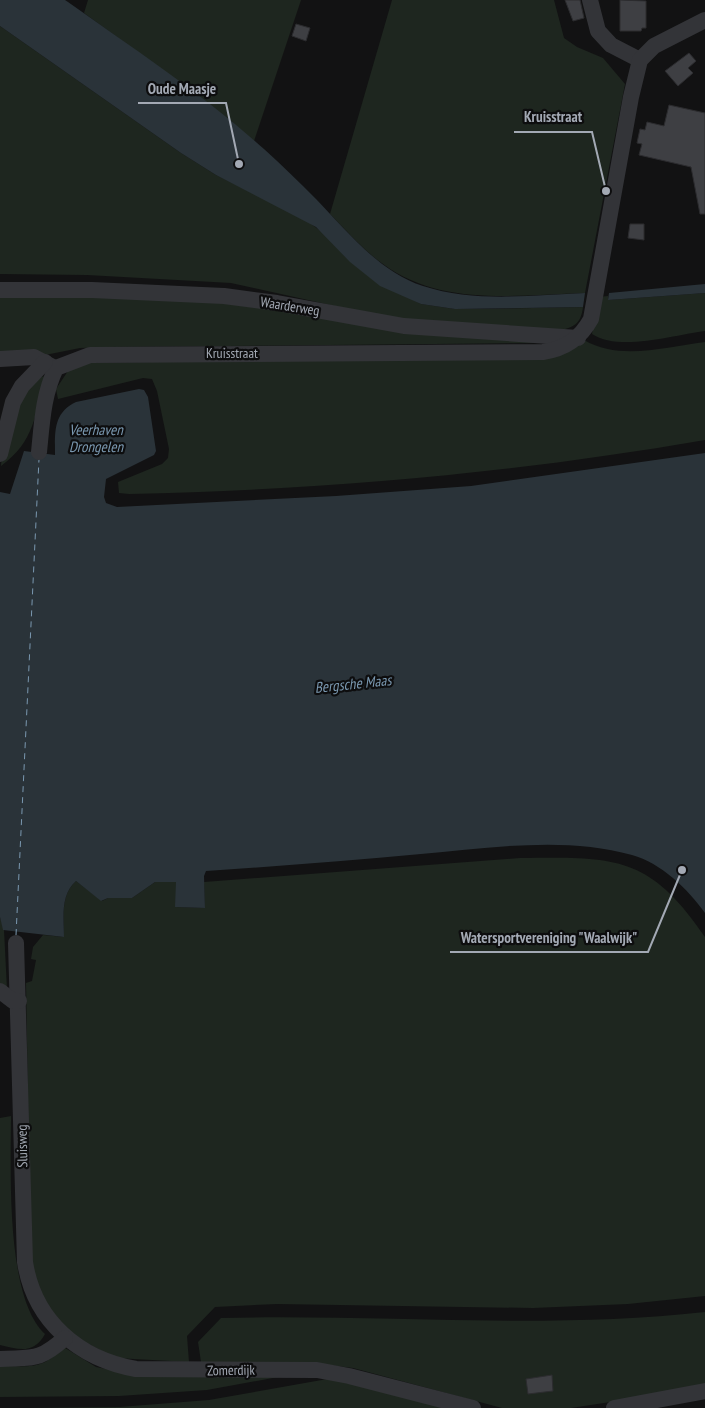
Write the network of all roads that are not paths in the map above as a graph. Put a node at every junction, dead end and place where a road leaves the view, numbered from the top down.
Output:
1 (590, 0) edge
2 (705, 20) edge
3 (640, 60) junction
4 (0, 290) edge
5 (578, 338) junction
6 (0, 359) edge
7 (50, 365) junction
8 (40, 452) dead end
9 (0, 454) edge
10 (16, 943) dead end
11 (0, 990) edge
12 (19, 1001) junction
13 (65, 1338) junction
14 (0, 1359) edge
15 (705, 1391) edge
16 (473, 1408) edge
17 (614, 1408) edge

1 - 3 street
2 - 3 street
3 - 5 street, Kruisstraat
4 - 5 street, Waarderweg
5 - 7 street, Kruisstraat
6 - 7 street
7 - 8 street
7 - 9 street, Kruisstraat
10 - 12 street, Sluisweg
11 - 12 street
12 - 13 street, Sluisweg
13 - 14 street
13 - 16 street, Zomerdijk
15 - 17 street

